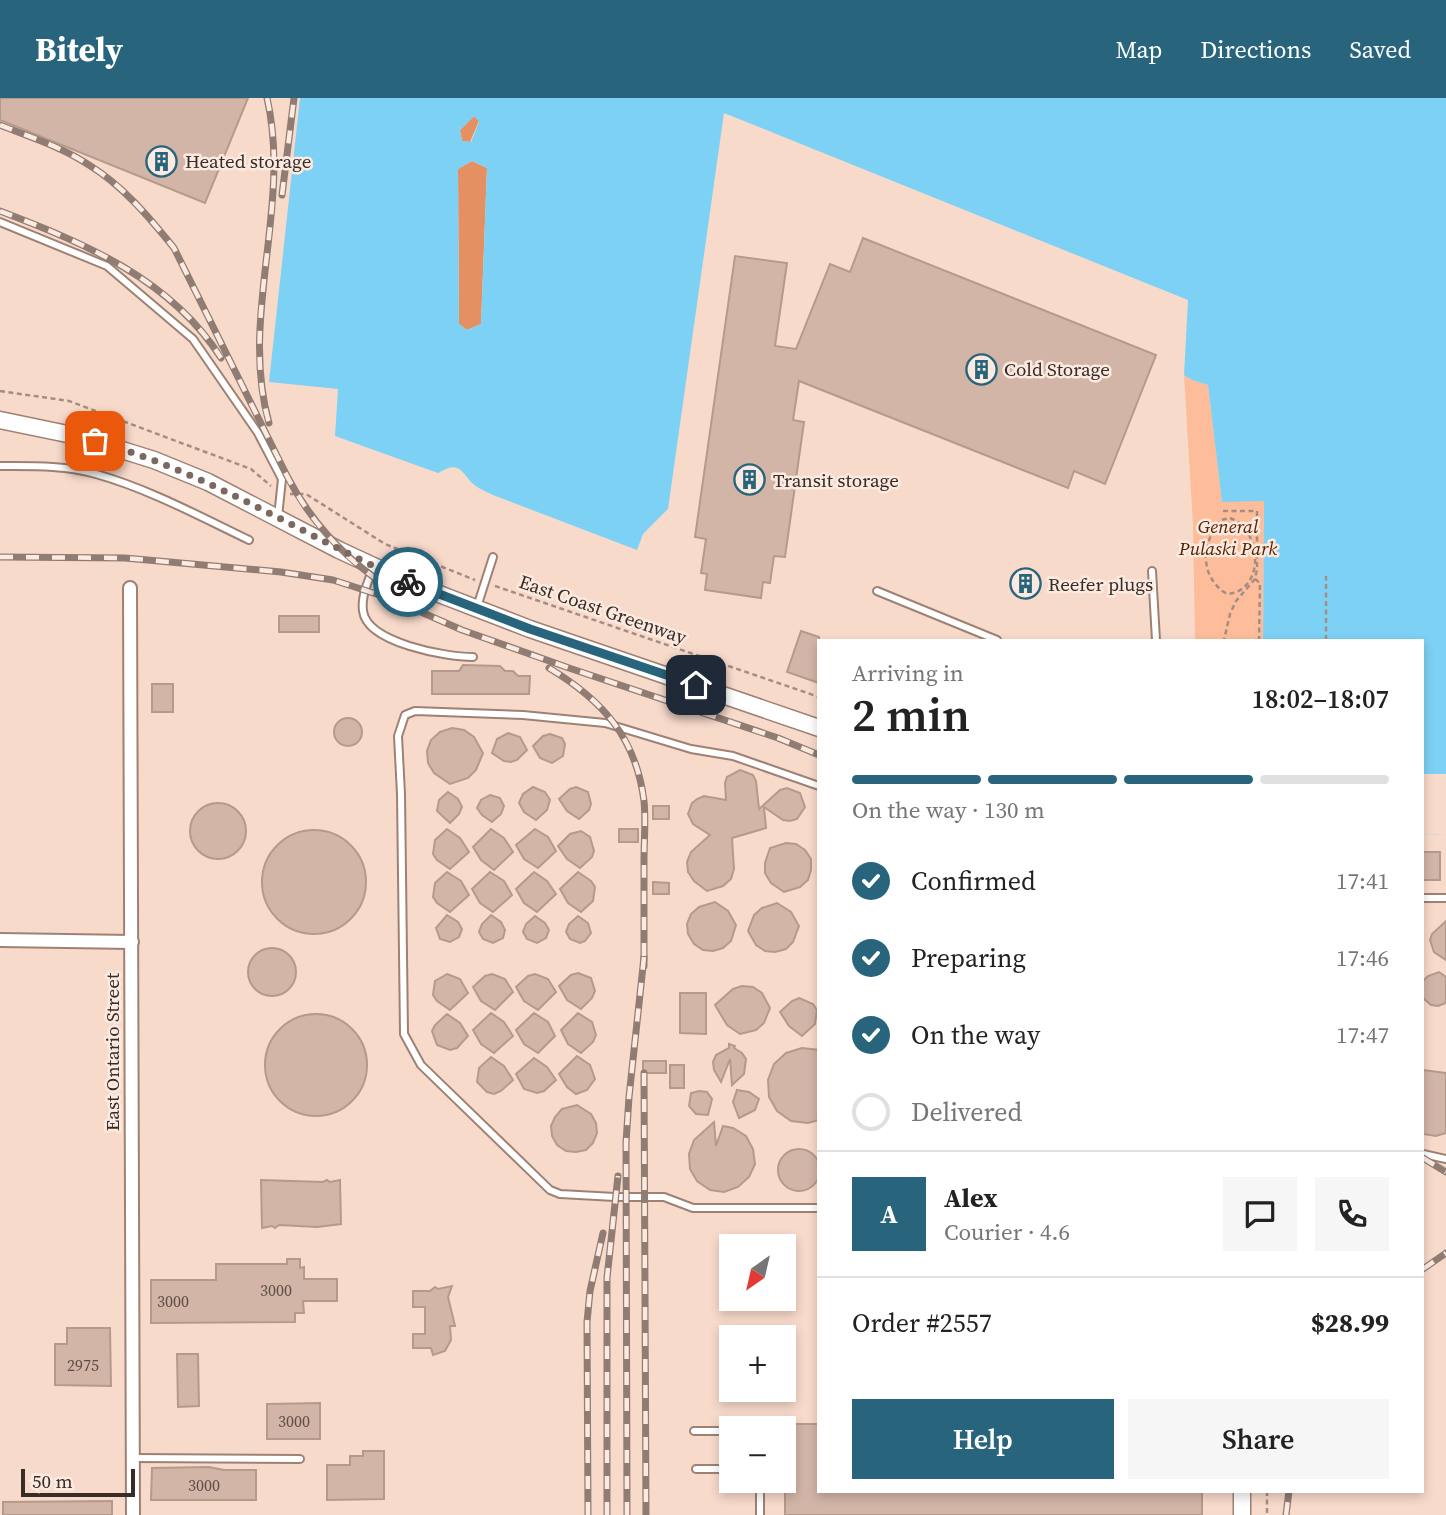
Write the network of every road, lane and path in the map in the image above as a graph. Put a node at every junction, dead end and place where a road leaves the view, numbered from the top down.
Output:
1 (0, 222) edge
2 (0, 391) edge
3 (0, 420) edge
4 (0, 466) edge
5 (281, 491) junction
6 (1223, 511) dead end
7 (1231, 511) junction
8 (278, 517) junction
9 (1230, 518) junction
10 (249, 540) dead end
11 (494, 557) dead end
12 (374, 567) junction
13 (1152, 571) dead end
14 (1326, 576) dead end
15 (469, 579) dead end
16 (1255, 579) junction
17 (498, 587) dead end
18 (130, 588) dead end
19 (877, 591) dead end
20 (477, 608) junction
21 (995, 639) edge
22 (1156, 639) edge
23 (1224, 639) edge
24 (1259, 639) edge
25 (1325, 639) edge
26 (473, 657) dead end
27 (817, 696) edge
28 (817, 727) edge
29 (817, 785) edge
30 (1424, 898) edge
31 (1446, 898) edge
32 (0, 940) edge
33 (132, 942) junction
34 (1424, 1154) edge
35 (1446, 1158) edge
36 (817, 1208) edge
37 (694, 1431) dead end
38 (719, 1431) edge
39 (132, 1458) junction
40 (300, 1459) dead end
41 (696, 1469) dead end
42 (719, 1469) edge
43 (760, 1493) edge
44 (1242, 1493) edge
45 (1267, 1493) edge
46 (133, 1515) edge
47 (760, 1515) edge
48 (1242, 1515) edge
49 (1267, 1515) edge

1 - 5 lane
2 - 5 path
3 - 8 street
4 - 10 lane
5 - 8 lane
5 - 15 path
6 - 7 path
7 - 9 path
7 - 16 path
8 - 12 street
9 - 9 path
11 - 20 lane
12 - 20 street
12 - 26 lane
13 - 22 lane
14 - 25 path
16 - 23 path
16 - 24 path
17 - 27 path, East Coast Greenway
18 - 33 street, East Ontario Street
19 - 21 lane
20 - 28 street
29 - 36 lane
30 - 31 lane
32 - 33 street
33 - 39 street, East Ontario Street
34 - 35 lane
37 - 38 lane
39 - 40 lane
39 - 46 street, East Ontario Street
41 - 42 lane
43 - 47 lane
44 - 48 street
45 - 49 path

